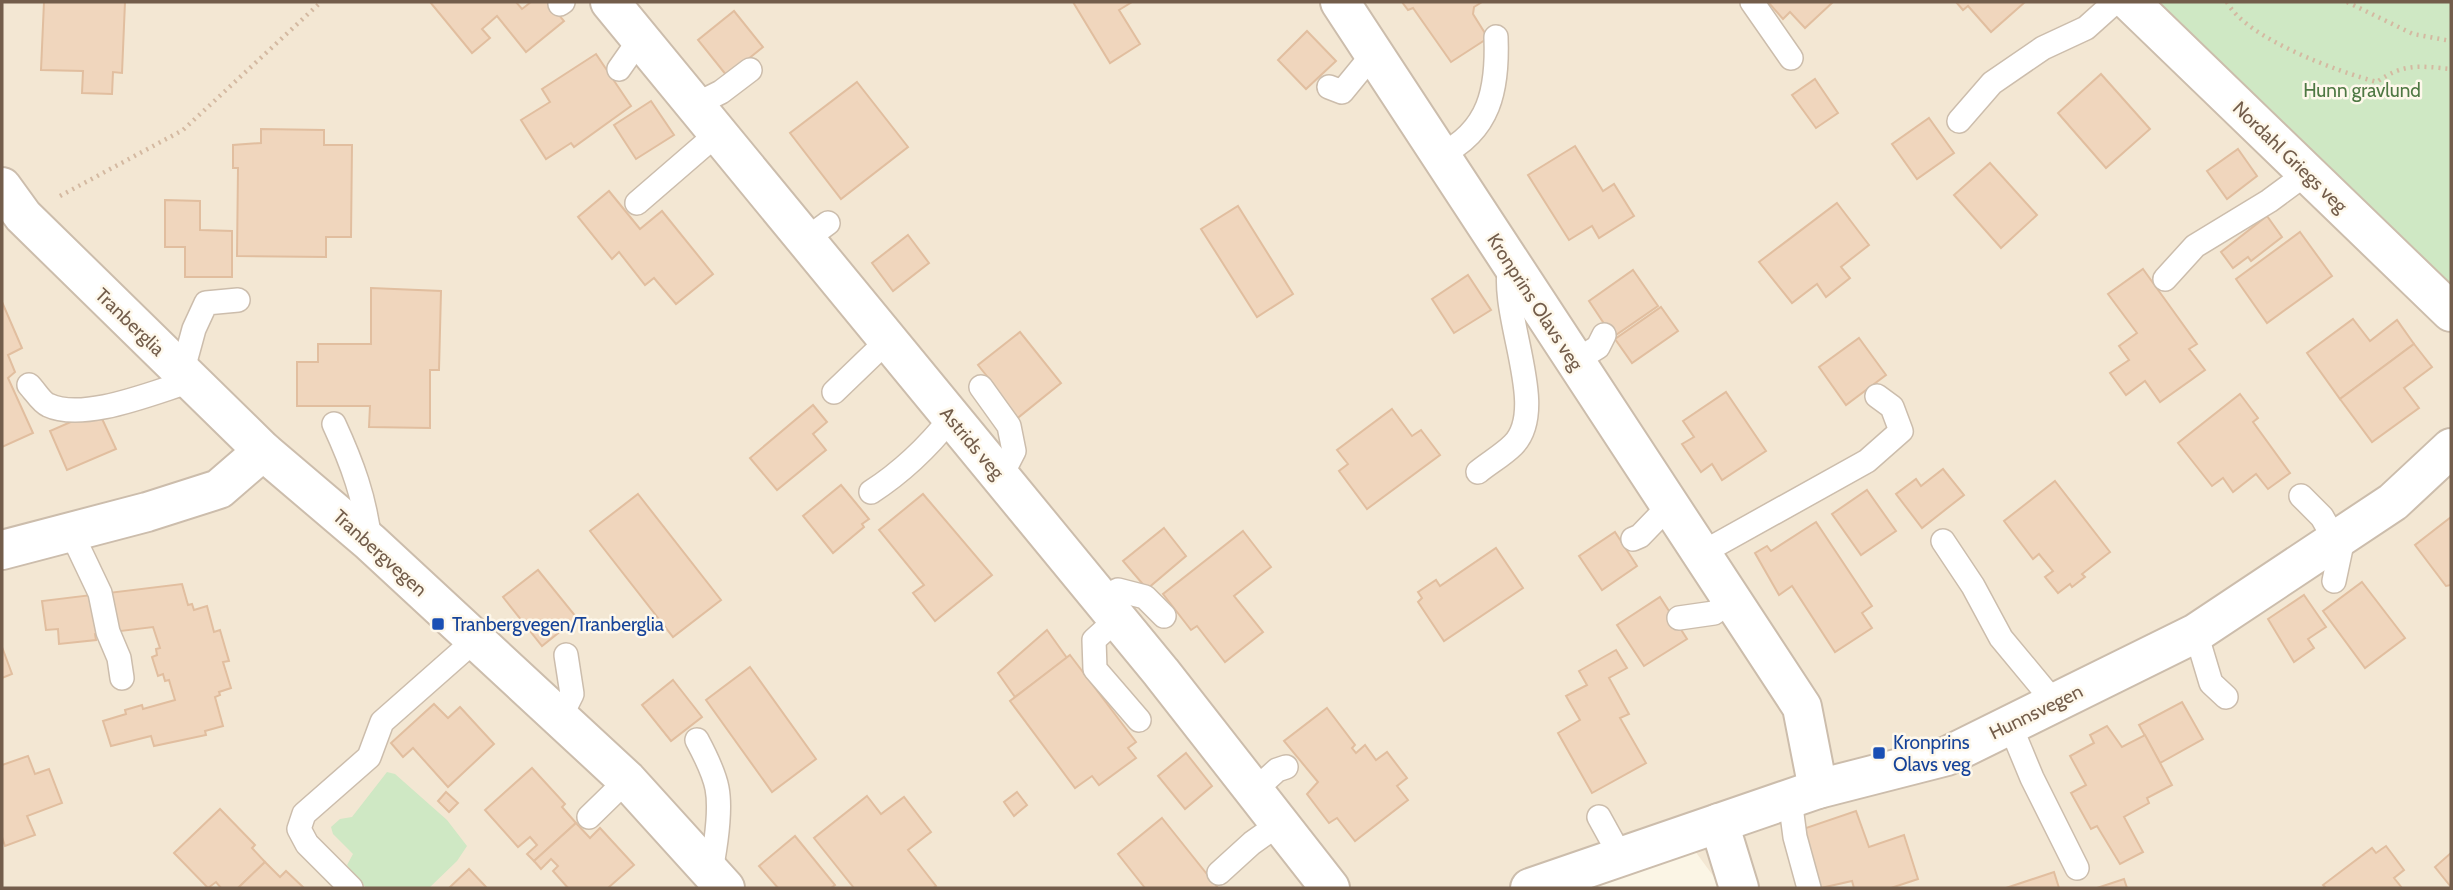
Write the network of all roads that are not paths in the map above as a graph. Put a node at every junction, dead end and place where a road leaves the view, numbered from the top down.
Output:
1 (610, 2) edge
2 (1340, 2) edge
3 (1752, 2) edge
4 (2115, 2) edge
5 (2130, 2) edge
6 (1496, 37) dead end
7 (1374, 53) junction
8 (1791, 58) dead end
9 (750, 70) dead end
10 (1329, 87) dead end
11 (706, 119) junction
12 (1959, 121) dead end
13 (1440, 155) junction
14 (2307, 173) junction
15 (12, 202) edge
16 (638, 203) dead end
17 (1510, 263) junction
18 (2165, 279) dead end
19 (238, 300) dead end
20 (2451, 312) edge
21 (1604, 335) dead end
22 (887, 341) junction
23 (1574, 362) junction
24 (186, 377) junction
25 (29, 385) dead end
26 (981, 387) dead end
27 (834, 392) dead end
28 (1877, 396) dead end
29 (951, 418) junction
30 (334, 424) dead end
31 (2451, 449) edge
32 (263, 451) junction
33 (1478, 472) dead end
34 (1000, 478) junction
35 (871, 492) dead end
36 (2301, 496) dead end
37 (1669, 506) junction
38 (71, 531) junction
39 (2340, 537) junction
40 (1633, 539) dead end
41 (1942, 541) dead end
42 (369, 542) junction
43 (2, 550) edge
44 (1700, 554) junction
45 (2334, 581) dead end
46 (1731, 600) junction
47 (1109, 609) junction
48 (1164, 616) dead end
49 (1679, 618) dead end
50 (2196, 633) junction
51 (475, 640) junction
52 (566, 654) dead end
53 (122, 678) dead end
54 (2226, 697) dead end
55 (2055, 703) junction
56 (560, 718) junction
57 (1139, 720) dead end
58 (2010, 725) junction
59 (697, 740) dead end
60 (1286, 767) dead end
61 (627, 780) junction
62 (1254, 791) junction
63 (1804, 794) junction
64 (589, 817) dead end
65 (1599, 817) dead end
66 (1719, 823) junction
67 (1279, 824) junction
68 (1621, 857) junction
69 (2077, 868) dead end
70 (1219, 873) dead end
71 (713, 883) edge
72 (351, 888) edge
73 (1330, 888) edge
74 (1530, 888) edge
75 (1739, 888) edge
76 (1809, 888) edge

1 - 11 street, Astrids veg
2 - 7 street, Kronprins Olavs veg
3 - 8 lane
4 - 12 lane
5 - 14 street, Nordahl Griegs veg
6 - 13 lane
7 - 10 lane
7 - 13 street, Kronprins Olavs veg
9 - 11 lane
11 - 16 lane
11 - 22 street, Astrids veg
13 - 17 street, Kronprins Olavs veg
14 - 18 lane
14 - 20 street, Nordahl Griegs veg
15 - 24 street, Tranberglia
17 - 23 street, Kronprins Olavs veg
17 - 33 lane
19 - 24 lane
21 - 23 lane
22 - 27 lane
22 - 29 street, Astrids veg
23 - 37 street, Kronprins Olavs veg
24 - 25 lane
24 - 32 street, Tranberglia
26 - 34 lane
28 - 44 lane
29 - 34 street, Astrids veg
29 - 35 lane
30 - 42 lane
31 - 39 street, Hunnsvegen
32 - 38 street
32 - 42 street, Tranbergvegen
34 - 47 street, Astrids veg
36 - 39 lane
37 - 40 lane
37 - 44 street, Kronprins Olavs veg
38 - 43 street
38 - 53 lane
39 - 45 lane
39 - 50 street, Hunnsvegen
41 - 55 lane
42 - 51 street, Tranbergvegen
44 - 46 street, Kronprins Olavs veg
46 - 49 lane
46 - 63 street, Kronprins Olavs veg
47 - 48 lane
47 - 57 lane
47 - 62 street, Astrids veg
50 - 54 lane
50 - 55 street, Hunnsvegen
51 - 56 street, Tranbergvegen
51 - 72 lane
52 - 56 lane
55 - 58 street, Hunnsvegen
56 - 61 street, Tranbergvegen
58 - 63 street, Hunnsvegen
58 - 69 lane
59 - 71 lane
60 - 62 lane
61 - 64 lane
61 - 71 street, Tranbergvegen
62 - 67 street, Astrids veg
63 - 66 street, Hunnsvegen
63 - 76 lane
65 - 68 lane
66 - 68 street, Hunnsvegen
66 - 75 street
67 - 70 lane
67 - 73 street, Astrids veg
68 - 74 street, Hunnsvegen

